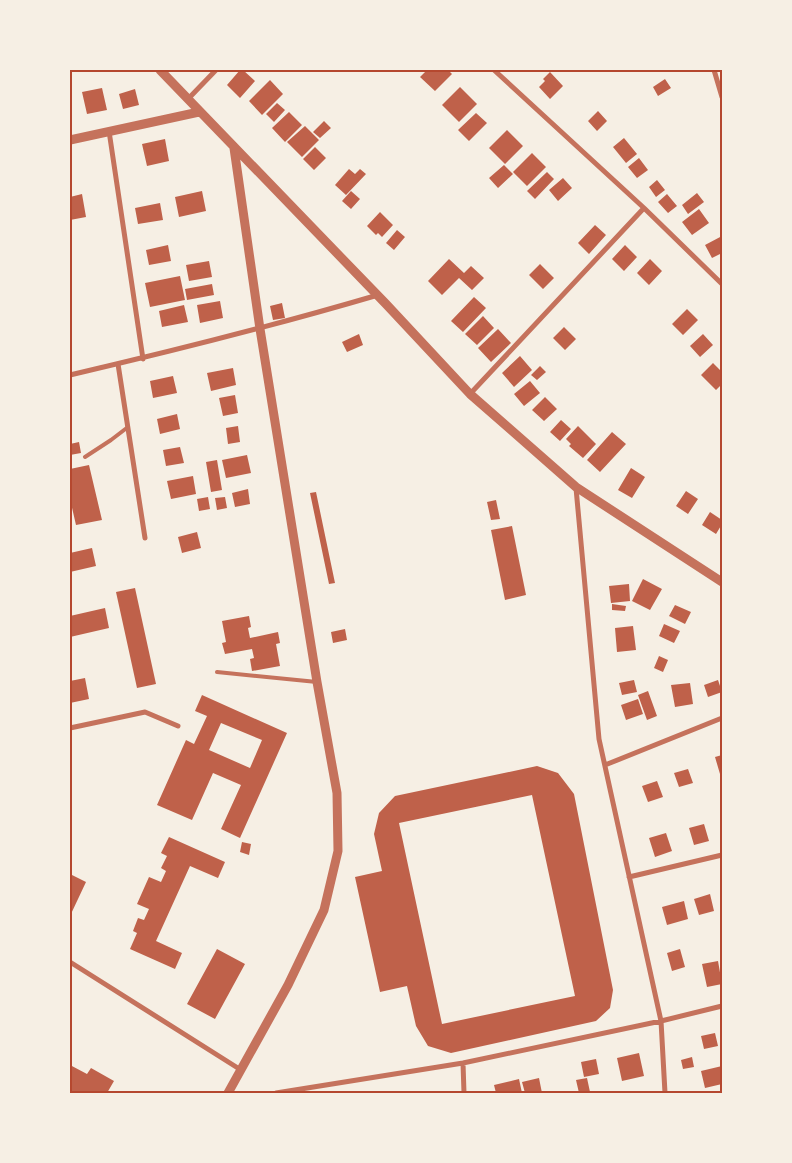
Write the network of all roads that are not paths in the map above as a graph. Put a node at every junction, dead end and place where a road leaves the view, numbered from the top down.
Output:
1 (160, 70) edge
2 (216, 70) edge
3 (494, 70) edge
4 (714, 70) edge
5 (722, 98) edge
6 (187, 100) junction
7 (199, 112) junction
8 (109, 131) junction
9 (70, 140) edge
10 (234, 148) junction
11 (644, 208) junction
12 (722, 284) edge
13 (378, 296) junction
14 (260, 329) junction
15 (143, 359) junction
16 (118, 364) junction
17 (70, 375) edge
18 (470, 394) junction
19 (128, 427) junction
20 (85, 457) dead end
21 (576, 488) junction
22 (145, 538) dead end
23 (722, 582) edge
24 (217, 672) dead end
25 (317, 682) junction
26 (722, 718) edge
27 (178, 726) dead end
28 (70, 728) edge
29 (605, 765) junction
30 (722, 855) edge
31 (629, 877) junction
32 (70, 962) edge
33 (722, 1006) edge
34 (661, 1021) junction
35 (463, 1063) junction
36 (241, 1070) junction
37 (228, 1093) edge
38 (276, 1093) edge
39 (464, 1093) edge
40 (665, 1093) edge

1 - 6 street
2 - 6 street
3 - 11 street
4 - 5 street
6 - 7 street
7 - 8 street
7 - 10 street
8 - 9 street
8 - 15 street
10 - 13 street
10 - 14 street
11 - 12 street
11 - 18 street
13 - 14 street
13 - 18 street
14 - 15 street
14 - 25 street
15 - 16 street
16 - 17 street
16 - 19 street
18 - 21 street
19 - 20 lane
19 - 22 street
21 - 23 street
21 - 29 street
24 - 25 lane
25 - 36 street
26 - 29 street
27 - 28 street
29 - 31 street
30 - 31 street
31 - 34 street
32 - 36 street
33 - 34 street
34 - 35 street
34 - 40 street
35 - 38 street
35 - 39 street
36 - 37 street

